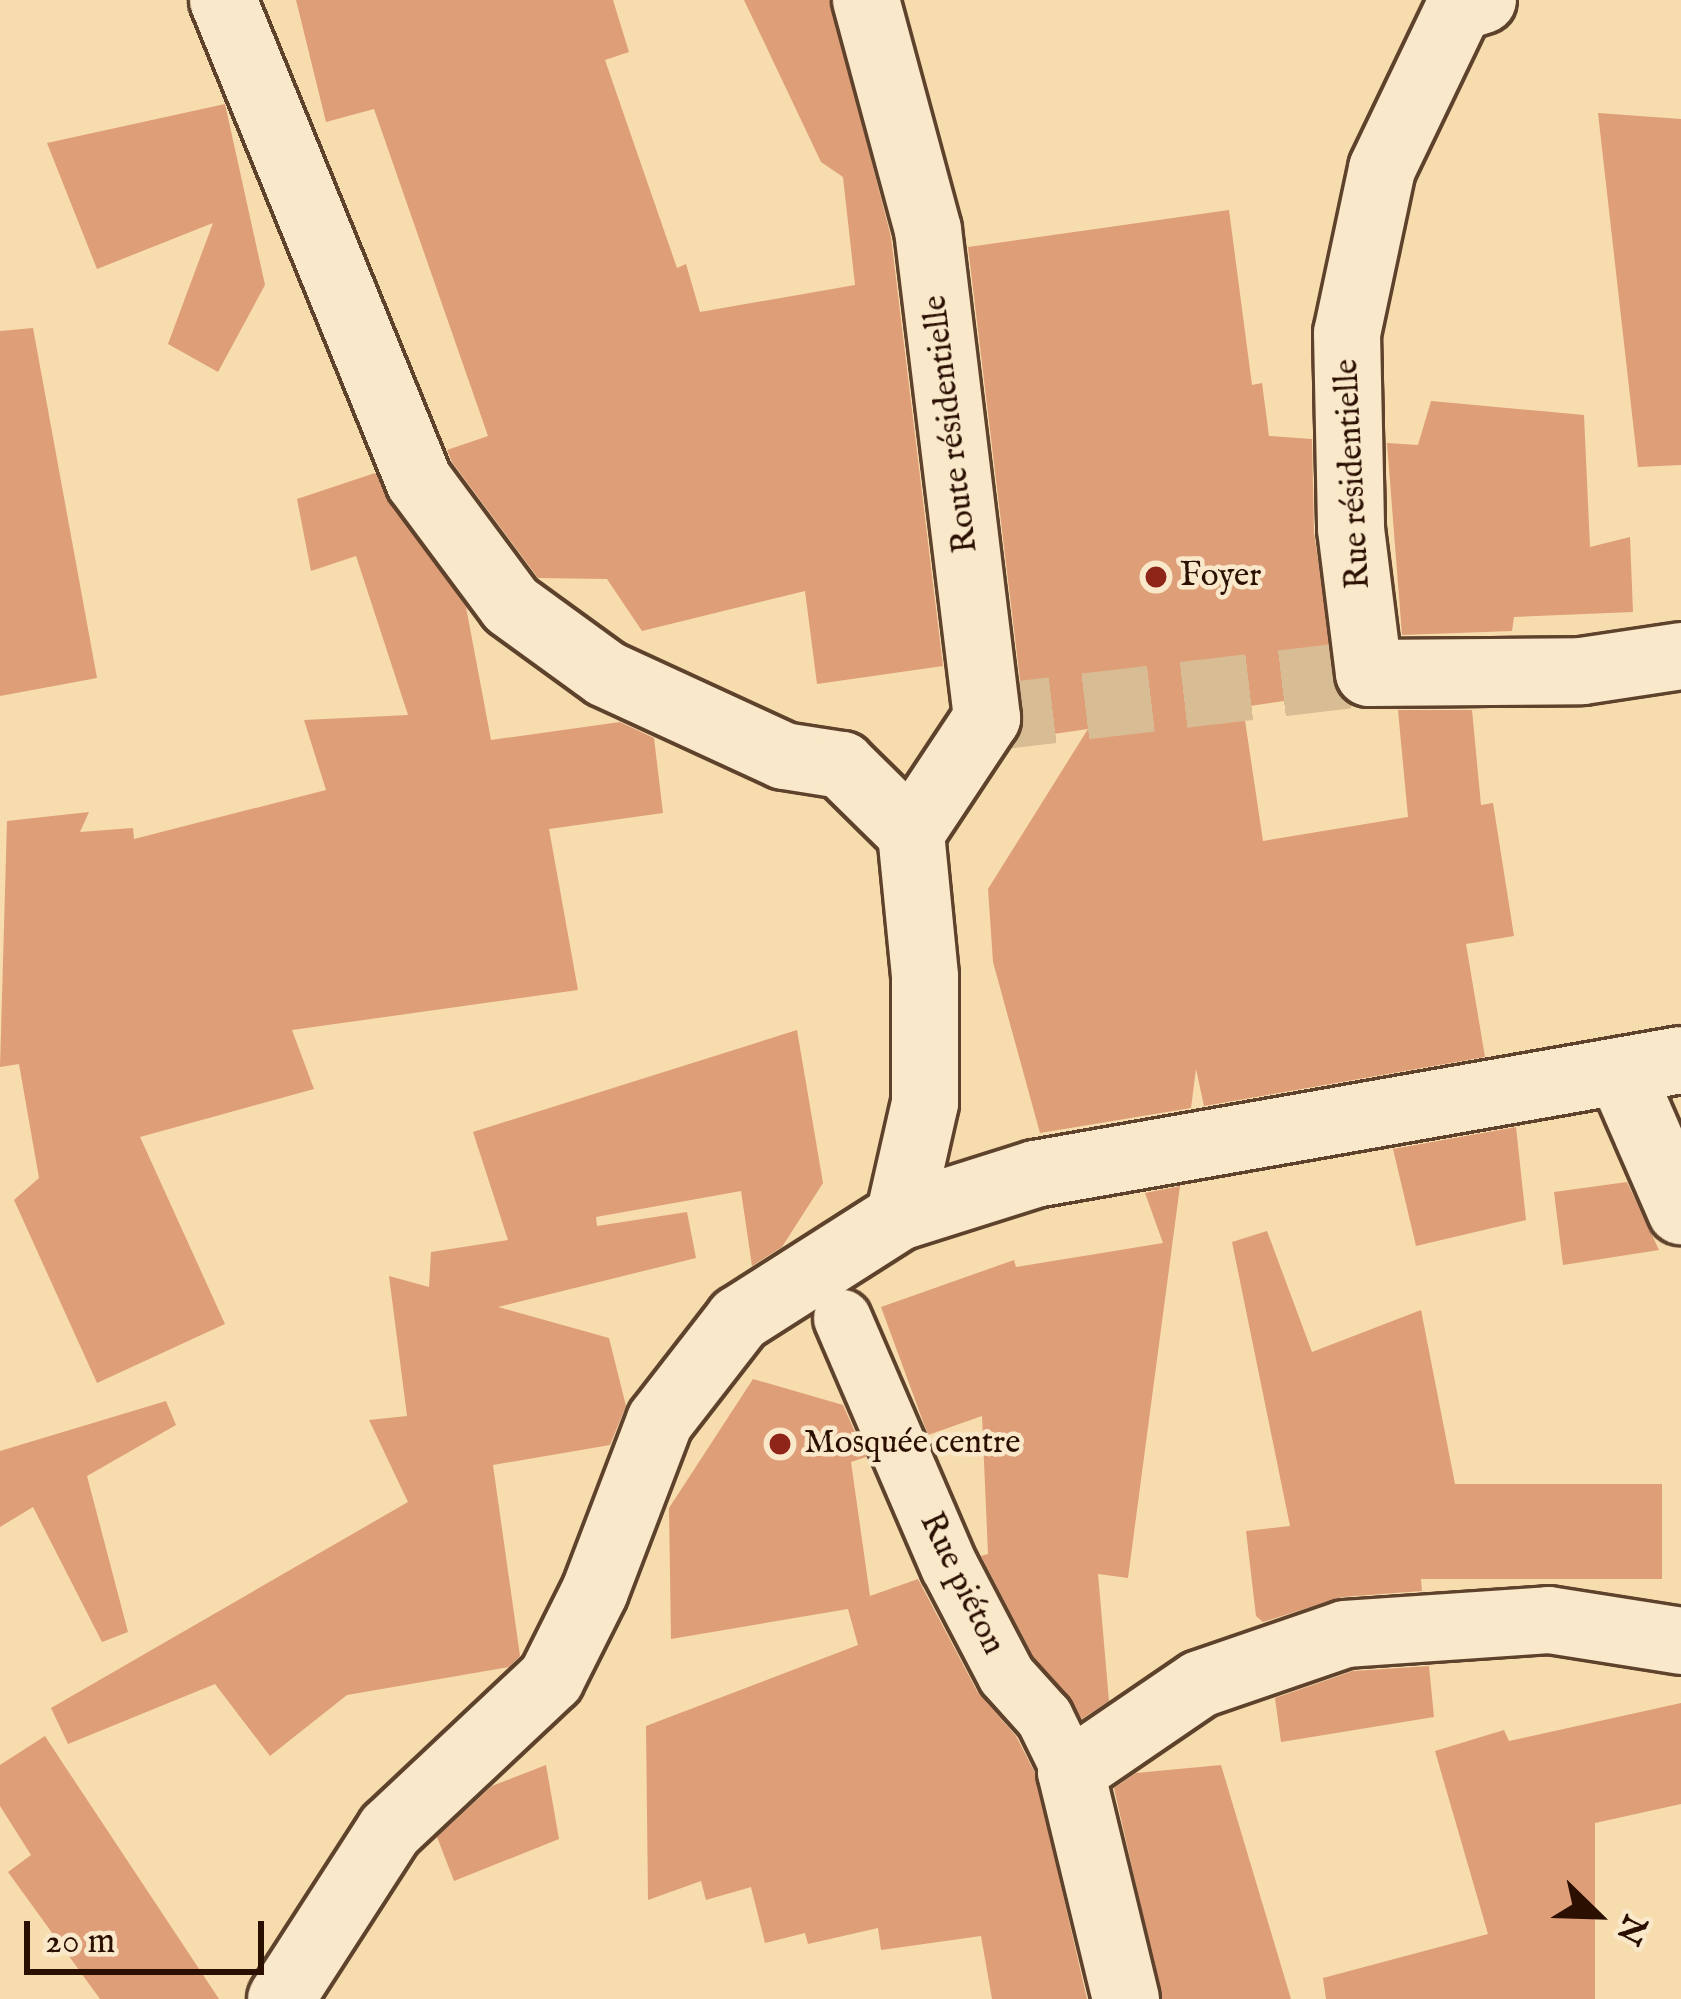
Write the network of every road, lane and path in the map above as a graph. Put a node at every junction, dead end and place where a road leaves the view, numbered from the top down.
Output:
1 (223, 0) edge
2 (866, 0) edge
3 (1483, 0) edge
4 (1681, 656) edge
5 (911, 833) junction
6 (1650, 1066) edge
7 (1681, 1211) edge
8 (899, 1217) junction
9 (842, 1318) dead end
10 (1681, 1641) edge
11 (1071, 1772) junction
12 (281, 1999) edge
13 (1126, 1999) edge

1 - 5 street
2 - 5 street, Route résidentielle
3 - 4 street, Rue résidentielle
5 - 8 street
6 - 7 street
6 - 8 street
8 - 12 street
9 - 11 street, Rue piéton
10 - 11 street
11 - 13 street

